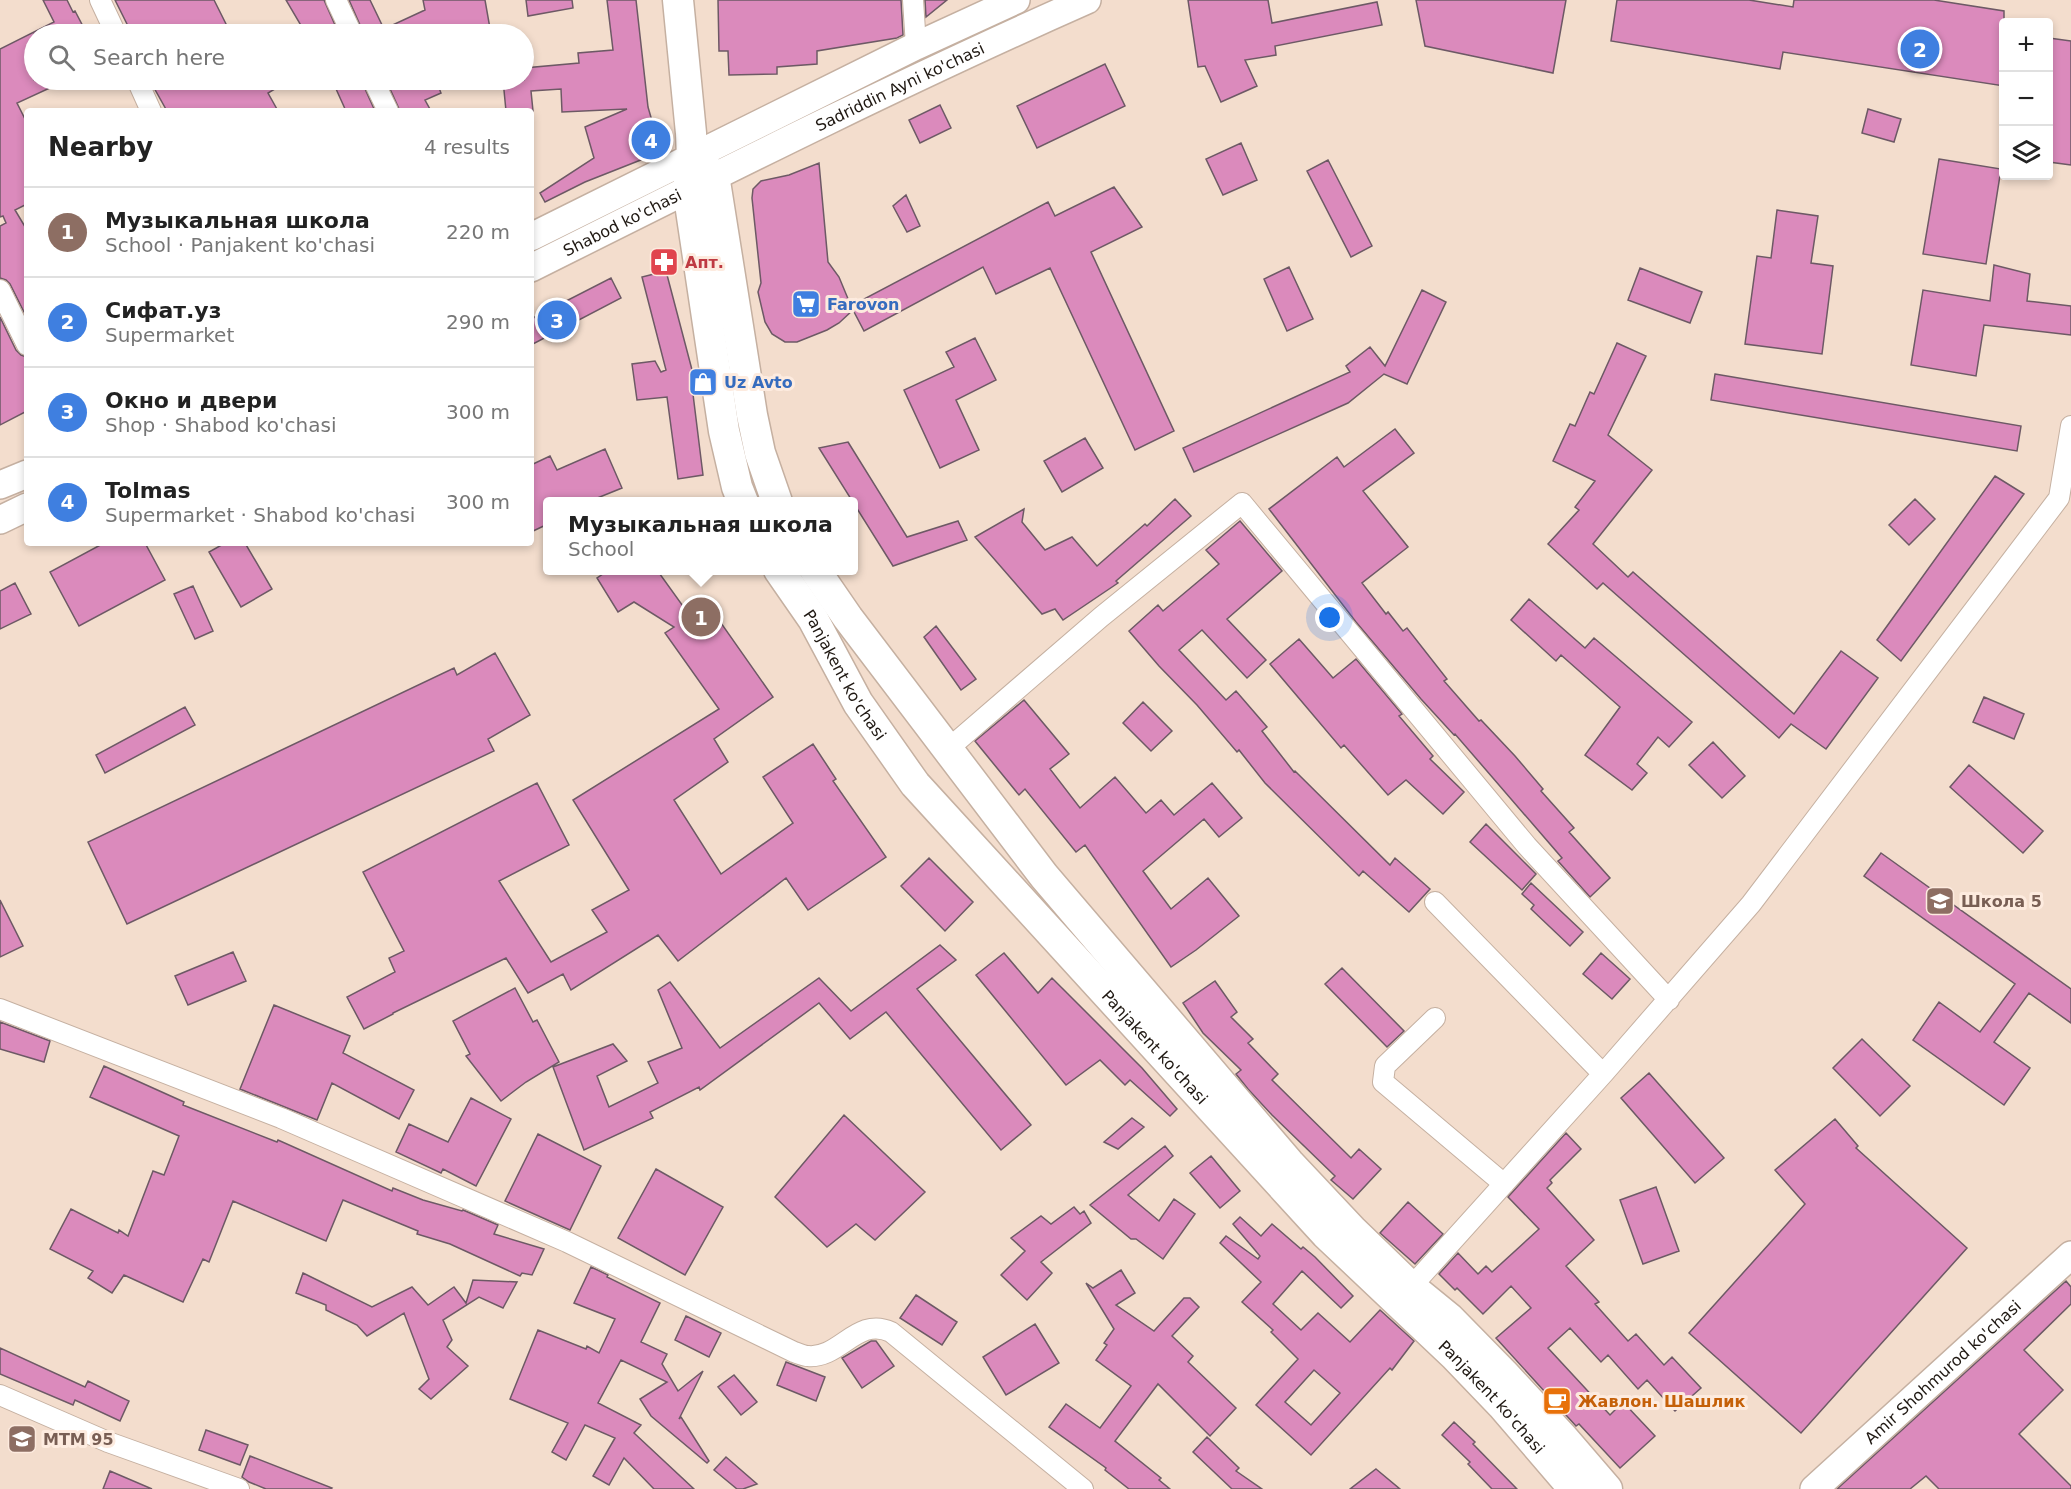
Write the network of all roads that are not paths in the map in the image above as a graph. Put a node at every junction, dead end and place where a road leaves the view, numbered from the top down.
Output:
1 (100, 0) edge
2 (336, 0) edge
3 (678, 0) edge
4 (913, 0) edge
5 (1016, 0) edge
6 (1087, 0) edge
7 (111, 24) edge
8 (347, 24) edge
9 (916, 46) junction
10 (142, 90) edge
11 (379, 90) edge
12 (151, 108) edge
13 (387, 108) edge
14 (692, 157) junction
15 (714, 176) junction
16 (688, 190) junction
17 (534, 236) edge
18 (534, 267) edge
19 (0, 290) edge
20 (24, 339) edge
21 (2071, 426) edge
22 (24, 475) edge
23 (0, 485) edge
24 (741, 497) edge
25 (776, 497) edge
26 (24, 508) edge
27 (0, 520) edge
28 (782, 575) edge
29 (819, 575) edge
30 (893, 678) junction
31 (858, 703) junction
32 (948, 749) junction
33 (1435, 902) dead end
34 (1668, 1000) junction
35 (0, 1009) edge
36 (1435, 1018) dead end
37 (1603, 1074) junction
38 (1504, 1184) junction
39 (2071, 1255) edge
40 (1411, 1287) junction
41 (0, 1395) edge
42 (239, 1489) edge
43 (1083, 1489) edge
44 (1574, 1489) edge
45 (1607, 1489) edge
46 (1814, 1489) edge

1 - 7 street
2 - 8 street
3 - 14 main road
4 - 9 street
5 - 9 main road, Sadriddin Ayni ko'chasi
6 - 15 main road, Sadriddin Ayni ko'chasi
9 - 14 main road, Sadriddin Ayni ko'chasi
10 - 12 street
11 - 13 street
14 - 15 main road
14 - 16 main road
14 - 17 main road, Shabod ko'chasi
15 - 16 main road, Shabod ko'chasi
15 - 25 main road
16 - 18 main road, Shabod ko'chasi
16 - 24 main road
19 - 20 street
21 - 34 street
22 - 23 main road
26 - 27 main road
28 - 31 main road, Panjakent ko'chasi
29 - 30 main road, Panjakent ko'chasi
30 - 31 main road
30 - 32 main road, Panjakent ko'chasi
31 - 44 main road, Panjakent ko'chasi
32 - 34 street
32 - 40 main road, Panjakent ko'chasi
33 - 37 street
34 - 37 street
35 - 43 street
36 - 38 street
37 - 38 street
38 - 40 street
39 - 46 main road, Amir Shohmurod ko'chasi
40 - 45 main road, Panjakent ko'chasi
41 - 42 street

